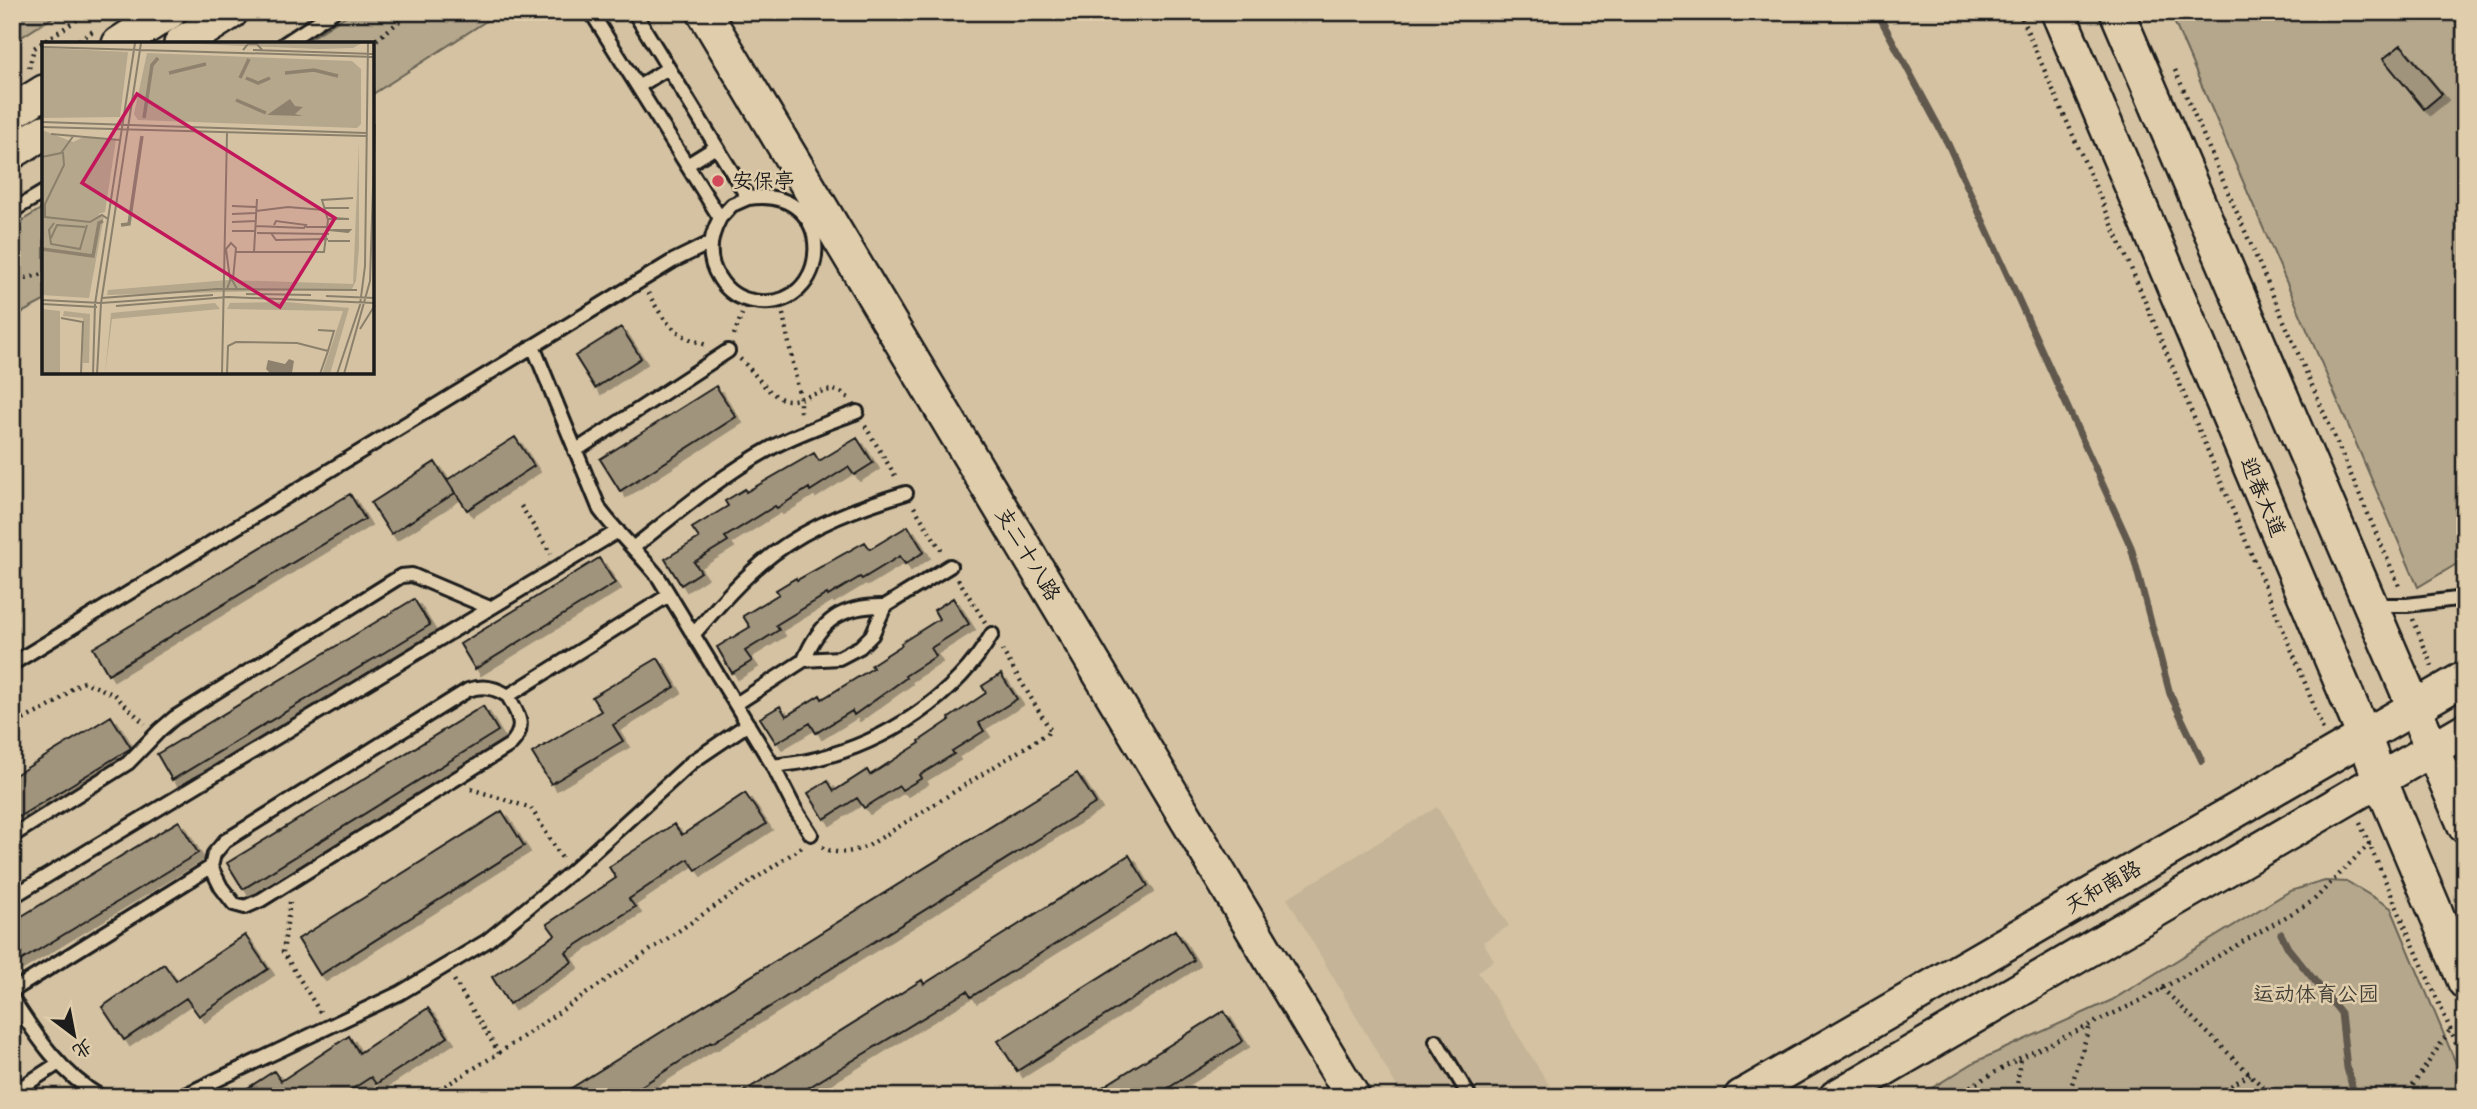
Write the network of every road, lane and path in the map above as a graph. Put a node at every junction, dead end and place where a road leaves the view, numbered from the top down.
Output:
1 (89, 12) edge
2 (169, 12) edge
3 (230, 12) edge
4 (333, 12) edge
5 (411, 12) edge
6 (592, 12) edge
7 (634, 12) edge
8 (704, 12) edge
9 (2019, 12) edge
10 (2058, 12) edge
11 (2117, 12) edge
12 (122, 42) edge
13 (184, 42) edge
14 (287, 42) edge
15 (374, 42) edge
16 (2171, 61) dead end
17 (668, 68) junction
18 (36, 82) edge
19 (638, 87) junction
20 (12, 111) edge
21 (42, 133) edge
22 (716, 146) junction
23 (12, 152) edge
24 (687, 165) junction
25 (42, 193) edge
26 (748, 198) junction
27 (12, 211) edge
28 (720, 218) junction
29 (710, 243) junction
30 (42, 274) edge
31 (641, 280) junction
32 (12, 281) edge
33 (748, 300) junction
34 (780, 300) junction
35 (533, 346) junction
36 (728, 351) junction
37 (800, 398) junction
38 (857, 412) junction
39 (794, 437) junction
40 (575, 451) junction
41 (906, 493) junction
42 (521, 506) dead end
43 (618, 531) junction
44 (634, 547) junction
45 (559, 566) junction
46 (950, 566) junction
47 (669, 595) junction
48 (2465, 598) edge
49 (2370, 605) junction
50 (2407, 605) junction
51 (885, 606) junction
52 (490, 608) junction
53 (992, 634) junction
54 (693, 635) junction
55 (804, 660) junction
56 (12, 664) edge
57 (2440, 692) edge
58 (508, 696) junction
59 (736, 704) junction
60 (748, 724) junction
61 (12, 728) edge
62 (2465, 730) edge
63 (156, 734) junction
64 (2364, 736) junction
65 (2432, 749) junction
66 (2332, 754) junction
67 (773, 766) junction
68 (452, 783) junction
69 (2386, 794) junction
70 (2348, 798) junction
71 (2465, 826) edge
72 (12, 836) edge
73 (813, 837) junction
74 (2369, 845) junction
75 (211, 867) junction
76 (570, 873) junction
77 (293, 881) junction
78 (12, 897) edge
79 (446, 967) junction
80 (2465, 982) edge
81 (2162, 988) junction
82 (12, 991) edge
83 (12, 998) edge
84 (2090, 1025) junction
85 (330, 1028) junction
86 (2450, 1029) junction
87 (1436, 1041) dead end
88 (499, 1053) junction
89 (2020, 1058) junction
90 (59, 1063) junction
91 (2465, 1063) edge
92 (2250, 1074) junction
93 (14, 1093) edge
94 (101, 1097) edge
95 (181, 1097) edge
96 (427, 1097) edge
97 (1353, 1097) edge
98 (1470, 1097) edge
99 (1741, 1097) edge
100 (1836, 1097) edge
101 (1952, 1097) edge
102 (2016, 1097) edge
103 (2068, 1097) edge
104 (2213, 1097) edge
105 (2273, 1097) edge
106 (2405, 1097) edge

1 - 18 path
2 - 12 street
3 - 13 street
4 - 14 lane
5 - 15 path
6 - 19 lane
7 - 17 lane
8 - 97 street, 支二十八路
9 - 66 path
10 - 64 street, 迎春大道
11 - 49 street
16 - 50 path
17 - 19 lane
17 - 22 lane
18 - 20 street
19 - 24 lane
21 - 23 street
22 - 24 lane
22 - 26 lane
24 - 28 lane
25 - 27 lane
26 - 28 lane
26 - 34 lane
28 - 29 lane
29 - 31 lane
29 - 33 lane
30 - 32 path
31 - 35 lane
31 - 36 path
33 - 34 lane
33 - 36 path
34 - 37 path
35 - 40 lane
35 - 56 lane
36 - 37 path
36 - 40 lane
37 - 38 path
37 - 39 path
38 - 39 lane
38 - 41 path
39 - 44 lane
40 - 43 lane
41 - 46 path
41 - 54 lane
42 - 45 path
43 - 44 lane
43 - 45 lane
44 - 47 lane
45 - 52 lane
46 - 51 lane
46 - 53 path
47 - 54 lane
47 - 58 lane
48 - 50 lane
49 - 50 lane
49 - 57 street
50 - 57 path
51 - 55 lane
51 - 55 lane
52 - 63 lane
52 - 78 lane
53 - 67 lane
53 - 73 path
54 - 59 lane
55 - 59 lane
57 - 64 street, 天和南路
57 - 65 street
58 - 68 lane
58 - 75 lane
59 - 60 lane
60 - 67 lane
60 - 76 lane
61 - 63 path
62 - 65 street
63 - 72 lane
64 - 66 street, 天和南路
64 - 69 street, 迎春大道
65 - 69 street
65 - 71 street
66 - 99 street, 天和南路
67 - 73 lane
68 - 76 path
68 - 77 lane
69 - 70 street
69 - 74 path
69 - 80 street, 迎春大道
70 - 74 path
70 - 100 street
73 - 88 path
74 - 81 path
74 - 86 path
75 - 77 lane
75 - 82 lane
76 - 79 lane
77 - 85 path
79 - 85 lane
79 - 88 path
81 - 84 path
81 - 92 path
83 - 90 lane
84 - 89 path
84 - 103 path
85 - 95 lane
86 - 91 path
86 - 106 path
87 - 98 lane
88 - 96 path
89 - 101 path
89 - 102 path
90 - 93 lane
90 - 94 lane
92 - 104 path
92 - 105 path

